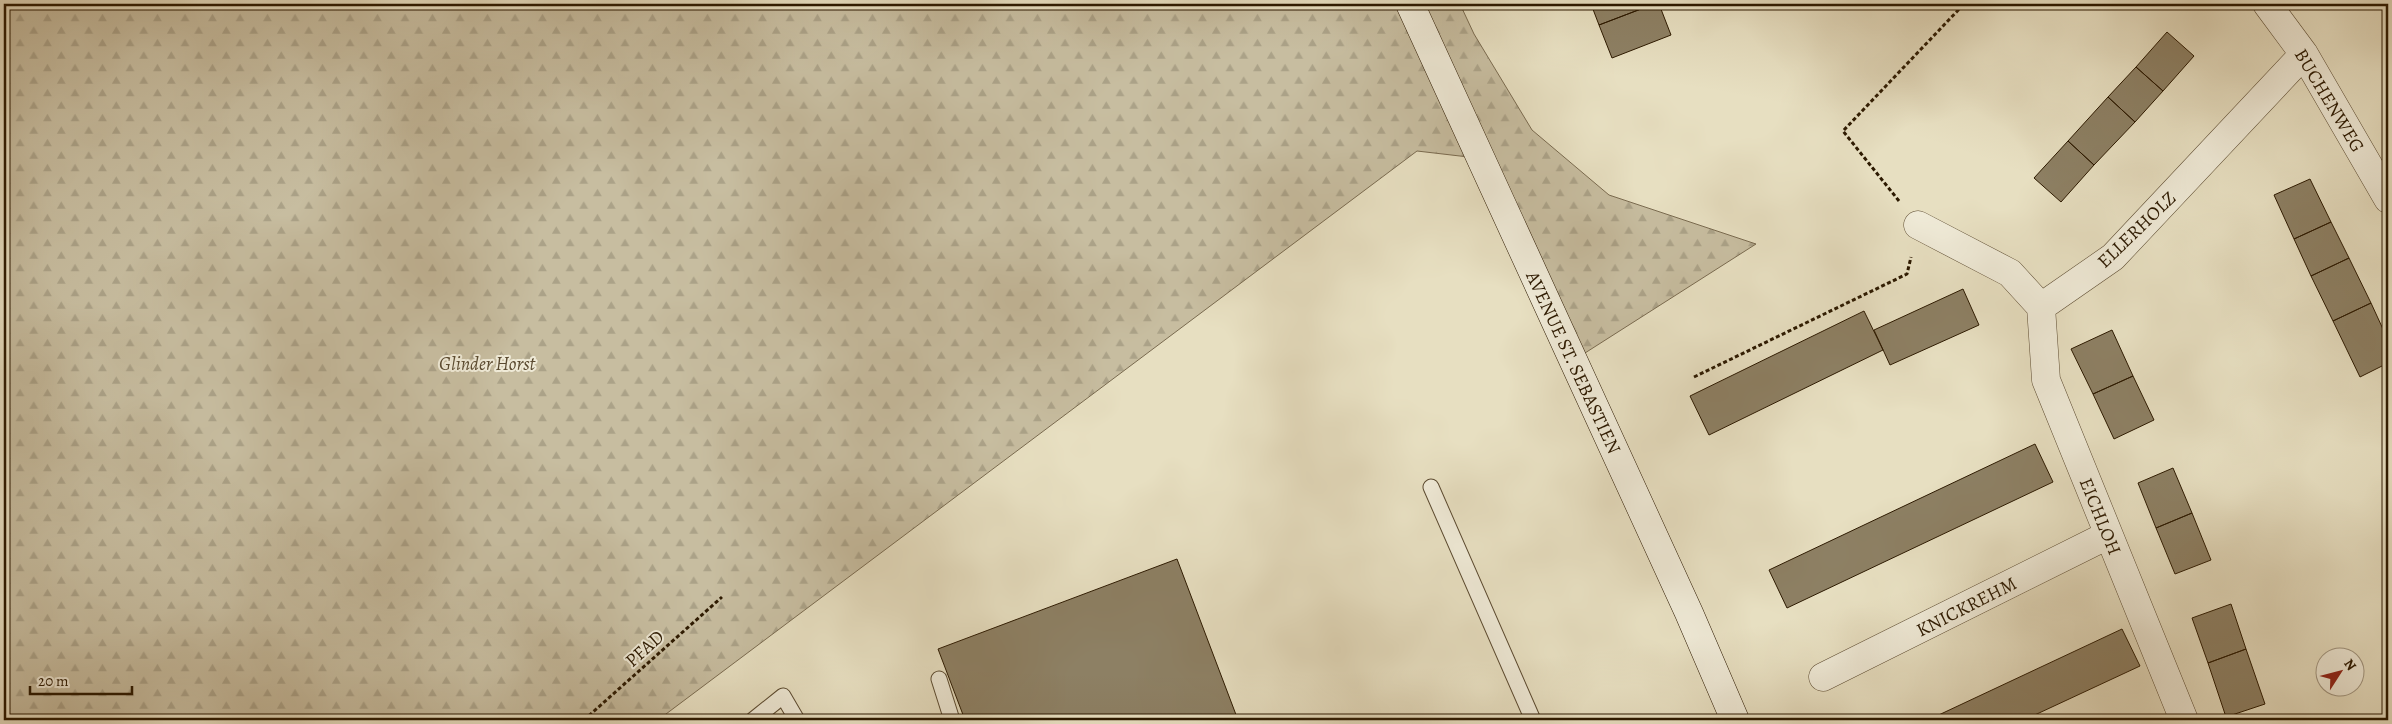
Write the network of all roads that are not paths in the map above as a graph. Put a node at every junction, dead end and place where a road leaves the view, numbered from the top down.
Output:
1 (1410, 4) edge
2 (2267, 4) edge
3 (2304, 54) junction
4 (2388, 199) edge
5 (1918, 225) road end
6 (2041, 307) junction
7 (1431, 488) dead end
8 (2108, 534) junction
9 (1823, 677) dead end
10 (939, 679) dead end
11 (753, 720) edge
12 (797, 720) edge
13 (952, 720) edge
14 (1532, 720) edge
15 (1735, 720) edge
16 (2184, 720) edge

1 - 15 street, AVENUE ST. SEBASTIEN
2 - 3 street, BUCHENWEG
3 - 4 street, BUCHENWEG
3 - 6 street, ELLERHOLZ
5 - 6 street
6 - 8 street, EICHLOH
7 - 14 lane
8 - 9 street, KNICKREHM
8 - 16 street, EICHLOH
10 - 13 lane
11 - 12 lane

